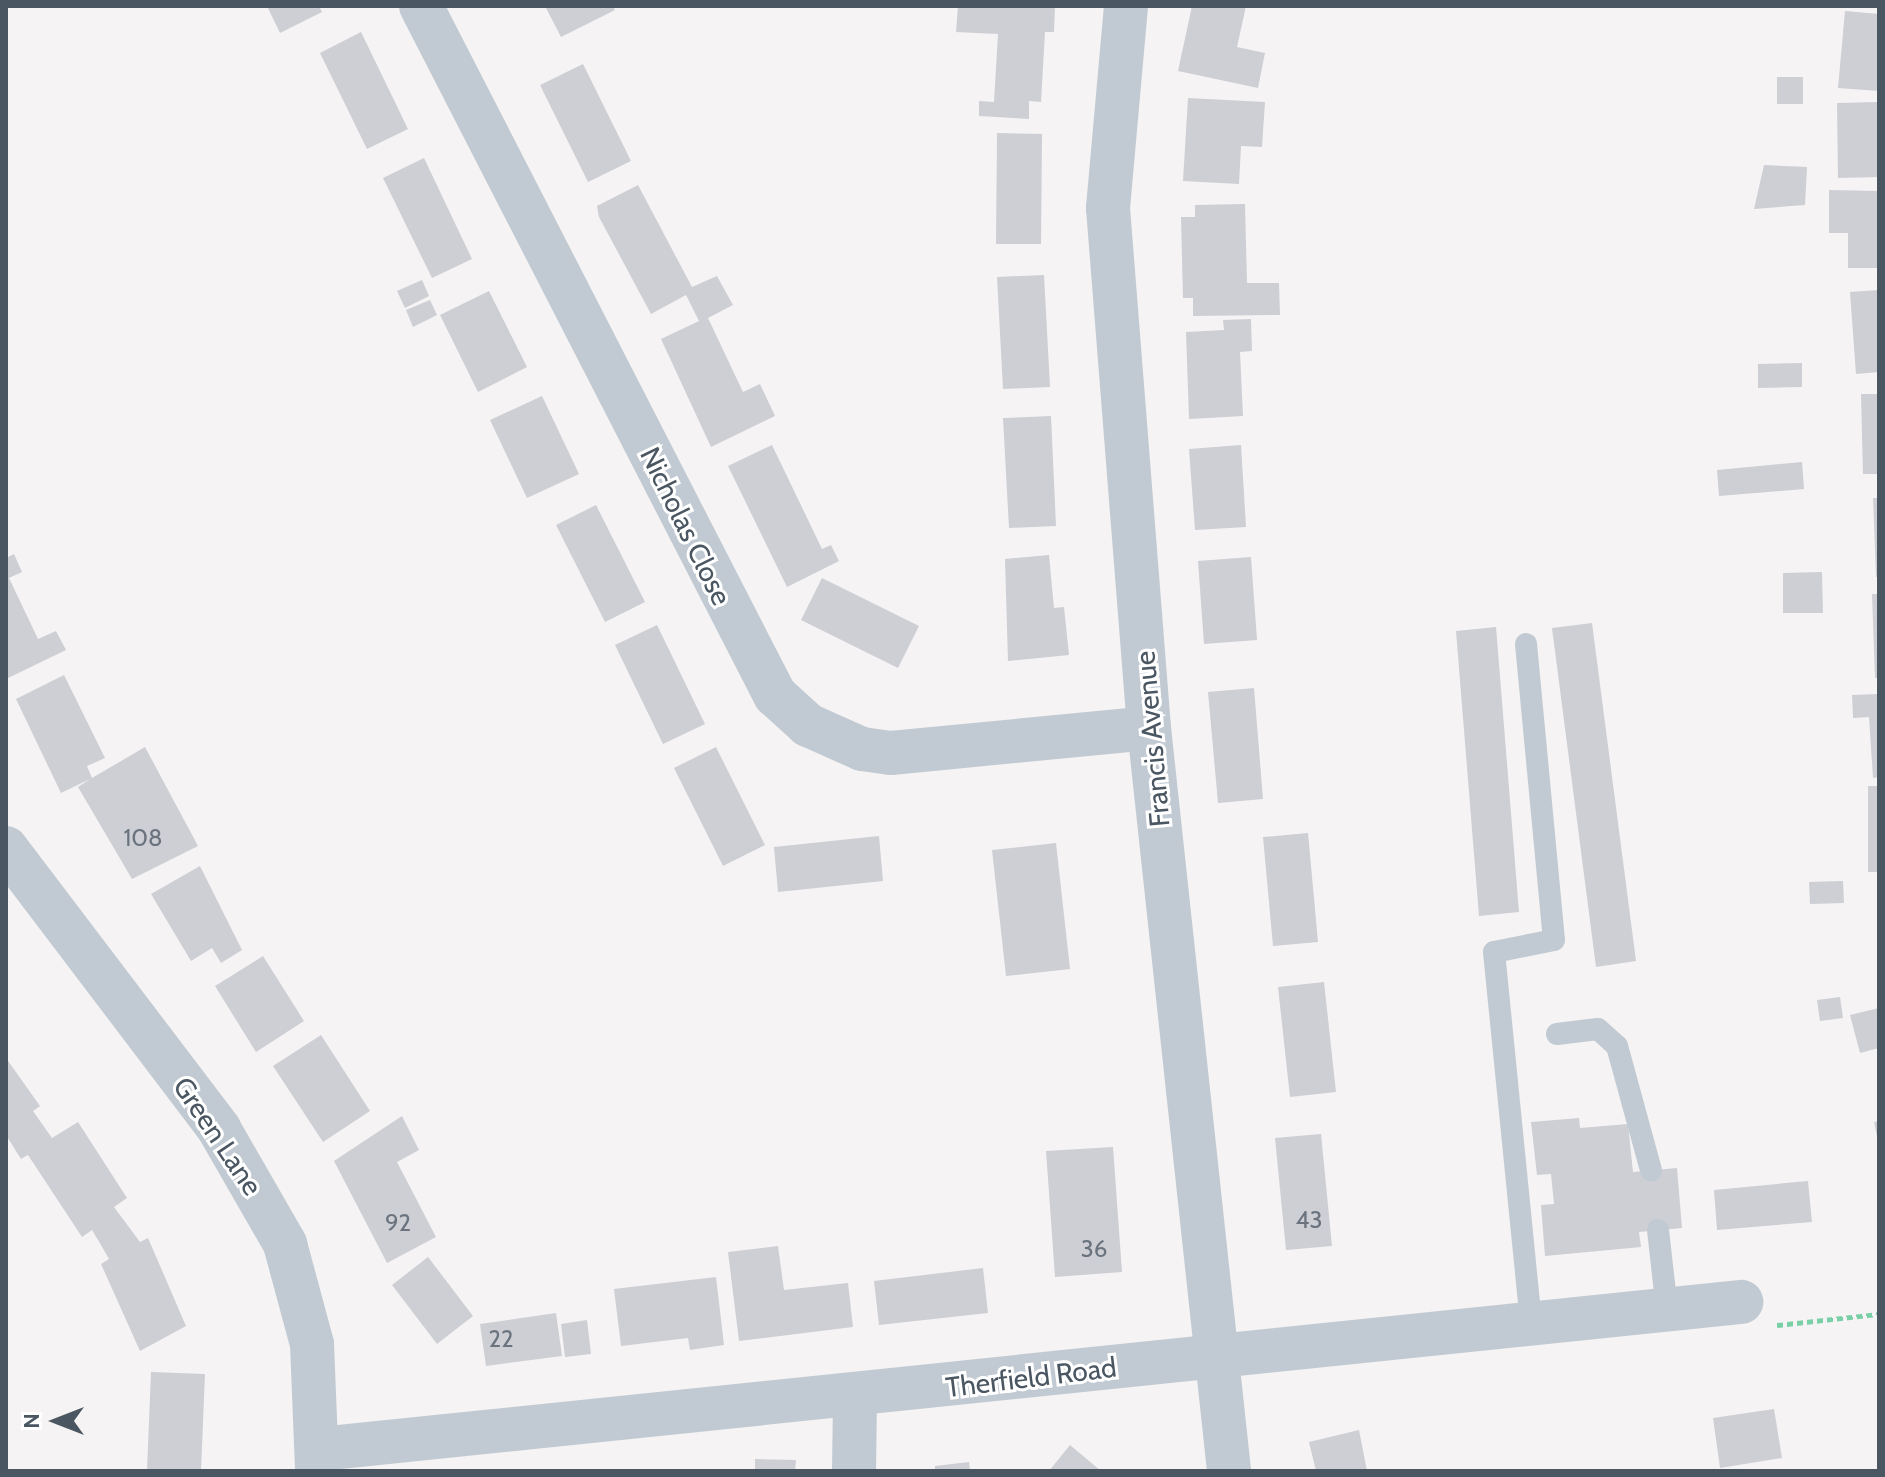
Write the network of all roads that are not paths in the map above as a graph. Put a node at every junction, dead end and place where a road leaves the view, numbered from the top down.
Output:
1 (421, 6) edge
2 (1126, 6) edge
3 (1526, 644) dead end
4 (1149, 728) junction
5 (11, 866) edge
6 (1557, 1034) dead end
7 (1651, 1170) dead end
8 (1658, 1230) dead end
9 (1667, 1310) junction
10 (1754, 1314) road end
11 (1531, 1325) junction
12 (1216, 1354) junction
13 (855, 1399) junction
14 (318, 1460) edge
15 (854, 1471) edge
16 (1229, 1471) edge

1 - 4 street, Nicholas Close
2 - 4 street, Francis Avenue
3 - 11 lane
4 - 12 street, Francis Avenue
5 - 14 street, Green Lane
6 - 7 lane
8 - 9 lane
9 - 10 street, Therfield Road
9 - 11 street, Therfield Road
11 - 12 street, Therfield Road
12 - 13 street, Therfield Road
12 - 16 street, Francis Avenue
13 - 14 street, Therfield Road
13 - 15 street

